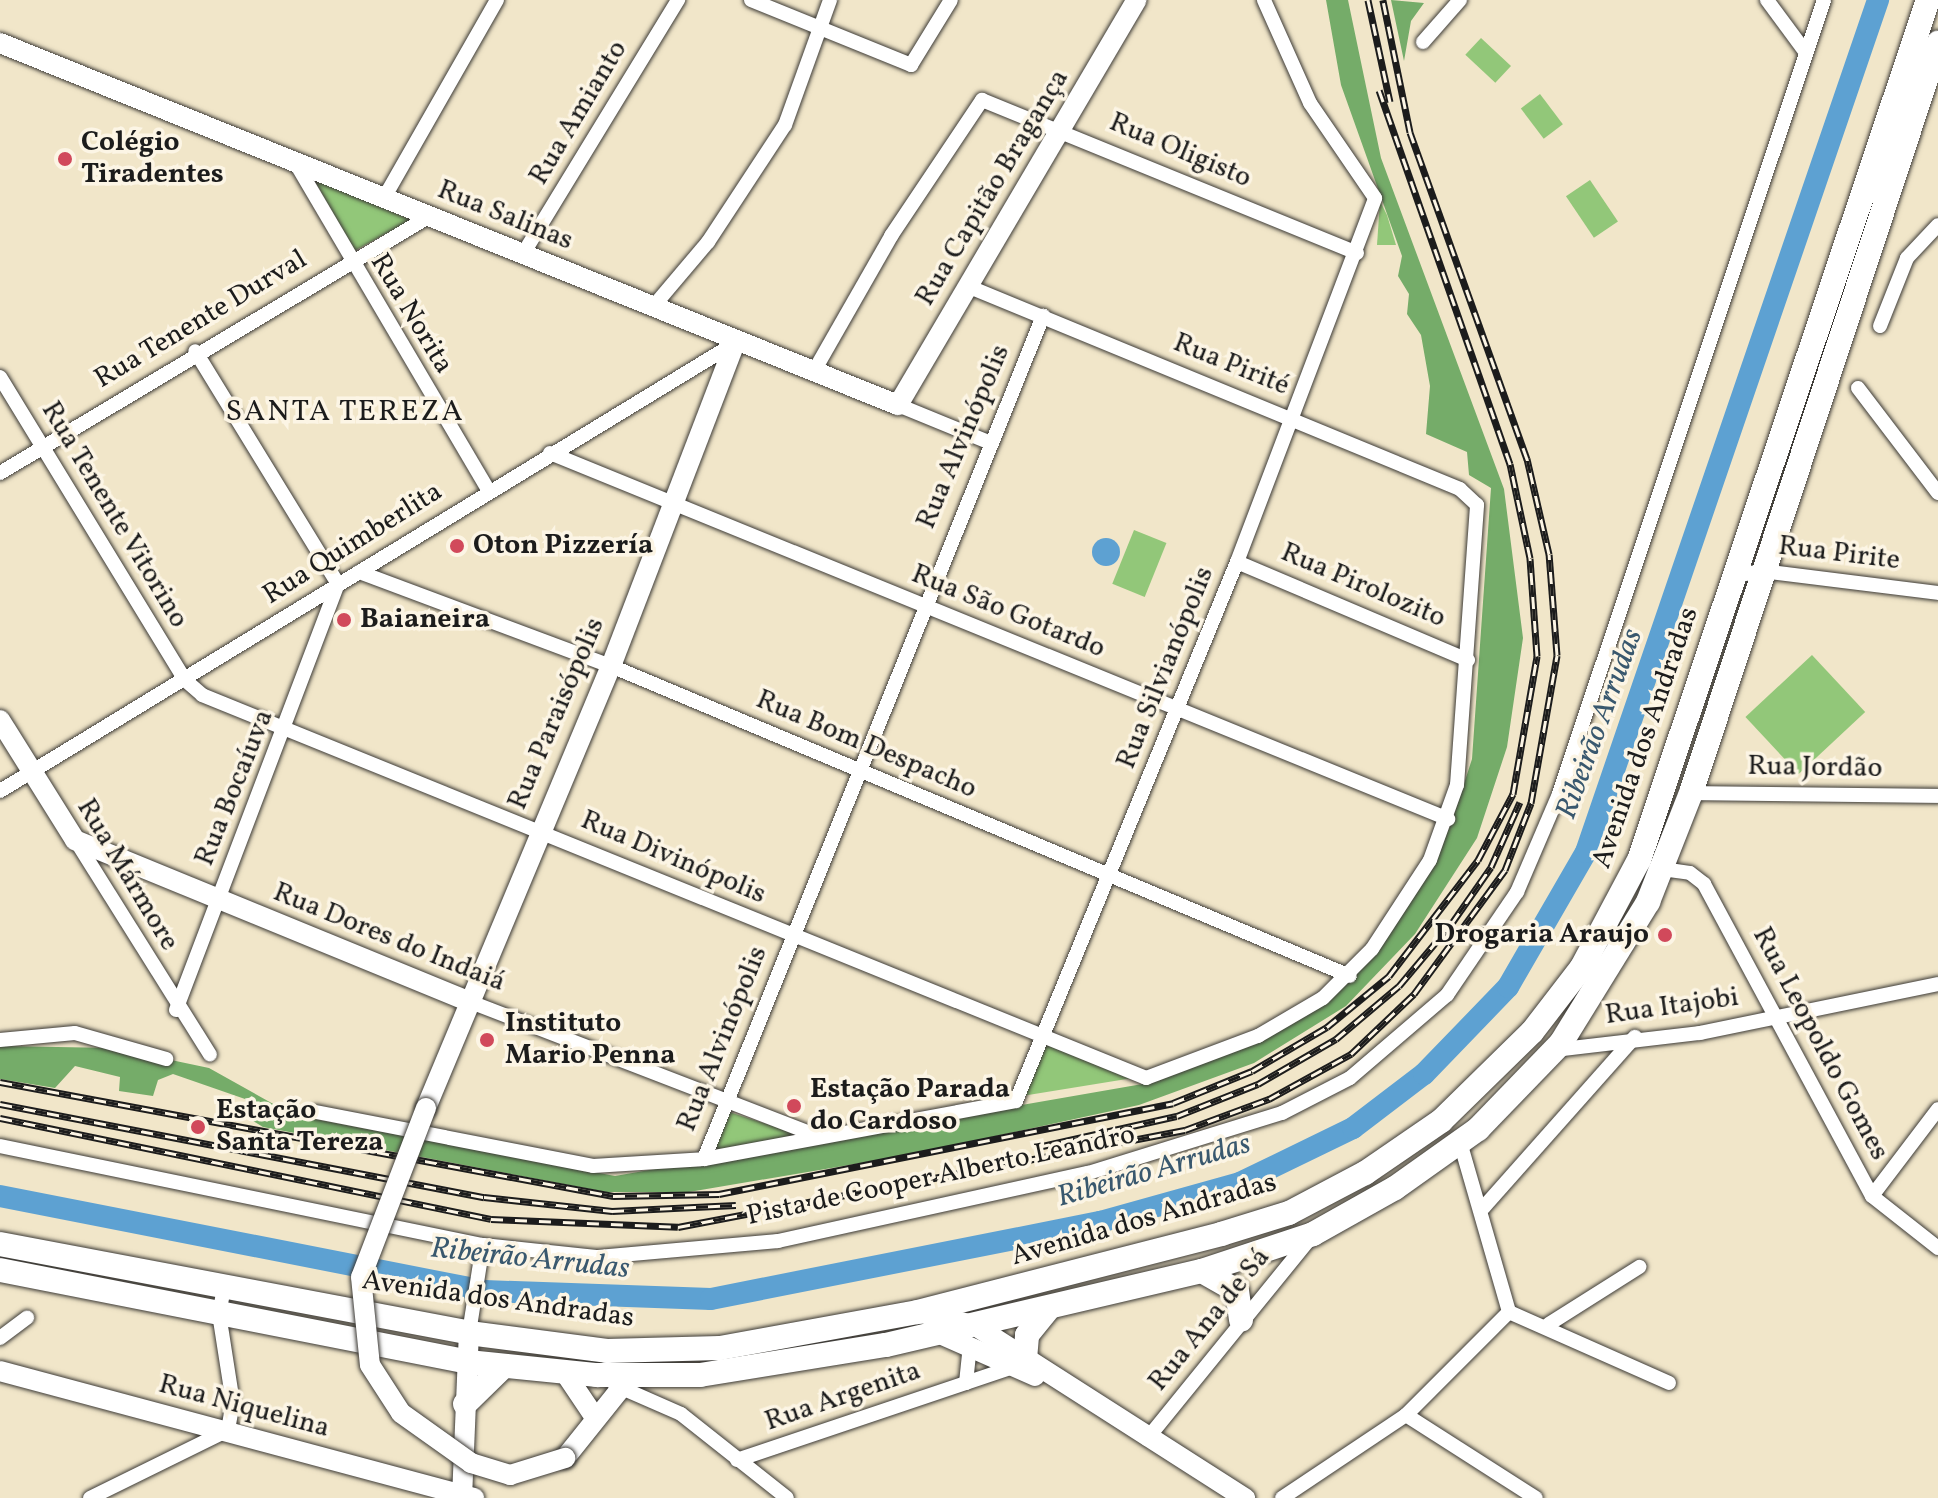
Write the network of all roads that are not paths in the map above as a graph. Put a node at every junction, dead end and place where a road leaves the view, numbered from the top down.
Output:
1 (497, 0) edge
2 (678, 0) edge
3 (751, 0) edge
4 (830, 0) edge
5 (951, 0) edge
6 (1137, 0) edge
7 (1264, 0) edge
8 (1460, 0) edge
9 (1767, 0) edge
10 (1824, 0) edge
11 (1928, 0) edge
12 (815, 24) junction
13 (1423, 42) dead end
14 (0, 43) edge
15 (1938, 43) edge
16 (1804, 50) junction
17 (1061, 129) junction
18 (295, 162) junction
19 (384, 198) junction
20 (430, 216) junction
21 (1937, 228) edge
22 (1357, 253) junction
23 (523, 254) junction
24 (349, 262) junction
25 (967, 286) junction
26 (653, 307) junction
27 (1043, 316) junction
28 (1880, 326) dead end
29 (736, 342) junction
30 (195, 351) junction
31 (813, 373) junction
32 (0, 377) edge
33 (1858, 388) dead end
34 (898, 405) junction
35 (1292, 418) junction
36 (988, 442) junction
37 (42, 447) junction
38 (550, 453) junction
39 (0, 473) edge
40 (488, 490) junction
41 (1938, 493) edge
42 (669, 502) junction
43 (1237, 562) junction
44 (1762, 571) junction
45 (359, 572) junction
46 (1734, 576) junction
47 (338, 584) junction
48 (1938, 593) edge
49 (922, 605) junction
50 (1468, 660) junction
51 (611, 666) junction
52 (185, 680) junction
53 (1176, 708) junction
54 (0, 720) edge
55 (288, 731) junction
56 (855, 770) junction
57 (32, 773) junction
58 (1667, 783) junction
59 (0, 791) edge
60 (1691, 793) junction
61 (1938, 796) edge
62 (1448, 819) junction
63 (540, 831) junction
64 (75, 840) junction
65 (1662, 869) junction
66 (1112, 874) junction
67 (218, 898) junction
68 (791, 936) junction
69 (1350, 976) junction
70 (1938, 984) edge
71 (468, 1001) junction
72 (176, 1010) junction
73 (1775, 1018) junction
74 (1635, 1037) junction
75 (0, 1040) edge
76 (1044, 1041) junction
77 (1554, 1050) junction
78 (210, 1055) dead end
79 (166, 1059) dead end
80 (722, 1103) junction
81 (1938, 1109) edge
82 (316, 1112) dead end
83 (816, 1135) junction
84 (1460, 1142) junction
85 (0, 1146) edge
86 (704, 1159) junction
87 (1365, 1173) junction
88 (1872, 1196) junction
89 (1483, 1208) junction
90 (1313, 1234) junction
91 (0, 1244) edge
92 (483, 1245) junction
93 (1938, 1248) edge
94 (1639, 1267) dead end
95 (0, 1270) edge
96 (1202, 1271) junction
97 (224, 1288) junction
98 (1047, 1310) junction
99 (918, 1312) junction
100 (1509, 1312) junction
101 (219, 1314) junction
102 (27, 1318) dead end
103 (1241, 1320) junction
104 (1549, 1324) junction
105 (469, 1333) junction
106 (972, 1335) junction
107 (0, 1338) edge
108 (436, 1355) junction
109 (468, 1362) junction
110 (1019, 1363) junction
111 (504, 1366) junction
112 (0, 1371) edge
113 (565, 1373) junction
114 (597, 1375) junction
115 (645, 1378) junction
116 (966, 1383) junction
117 (1669, 1383) dead end
118 (621, 1388) junction
119 (464, 1409) junction
120 (1406, 1415) junction
121 (594, 1416) junction
122 (228, 1430) junction
123 (1147, 1439) junction
124 (737, 1460) junction
125 (466, 1497) edge
126 (90, 1498) edge
127 (787, 1498) edge
128 (1245, 1498) edge
129 (1282, 1498) edge
130 (1536, 1498) edge

1 - 19 street
2 - 23 street, Rua Amianto
3 - 12 street
4 - 12 street
5 - 12 street
6 - 17 street, Rua Capitão Bragança
7 - 22 street, Rua Silvianópolis
8 - 13 street
9 - 16 street
10 - 16 street
11 - 46 main road, Avenida dos Andradas
12 - 26 street
14 - 18 street, Rua Salinas
15 - 44 main road, Avenida dos Andradas
16 - 92 street, Pista de Cooper Alberto Leandro
17 - 22 street, Rua Oligisto
17 - 25 street, Rua Capitão Bragança
17 - 31 street, Rua Oligisto
18 - 19 street, Rua Salinas
18 - 24 street, Rua Norita
19 - 20 street, Rua Salinas
20 - 23 street, Rua Salinas
20 - 24 street, Rua Tenente Durval
21 - 28 street
22 - 35 street, Rua Silvianópolis
23 - 26 street, Rua Salinas
24 - 30 street, Rua Tenente Durval
24 - 40 street, Rua Norita
25 - 27 street, Rua Pirité
25 - 34 street, Rua Capitão Bragança
26 - 29 street, Rua Salinas
27 - 35 street, Rua Pirité
27 - 36 street, Rua Alvinópolis
29 - 31 street, Rua Salinas
29 - 38 street, Rua Quimberlita
29 - 42 street, Rua Paraisópolis
30 - 37 street, Rua Tenente Durval
30 - 47 street
31 - 34 street, Rua Salinas
32 - 37 street, Rua Tenente Vitorino
33 - 41 street
34 - 36 street, Rua Salinas
35 - 43 street, Rua Silvianópolis
35 - 50 street, Rua Pirité
36 - 49 street, Rua Alvinópolis
37 - 39 street, Rua Tenente Durval
37 - 52 street, Rua Tenente Vitorino
38 - 40 street, Rua Quimberlita
38 - 42 street, Rua São Gotardo
40 - 45 street, Rua Quimberlita
42 - 49 street, Rua São Gotardo
42 - 51 street, Rua Paraisópolis
43 - 50 street, Rua Pirolozito
43 - 53 street, Rua Silvianópolis
44 - 46 street, Rua Pirite
44 - 48 street, Rua Pirite
44 - 60 main road, Avenida dos Andradas
45 - 47 street, Rua Quimberlita
45 - 51 street, Rua Bom Despacho
46 - 58 main road, Avenida dos Andradas
47 - 52 street, Rua Quimberlita
47 - 55 street, Rua Bocaíuva
49 - 53 street, Rua São Gotardo
49 - 56 street, Rua Alvinópolis
50 - 62 street
51 - 56 street, Rua Bom Despacho
51 - 63 street, Rua Paraisópolis
52 - 55 street, Rua Divinópolis
52 - 57 street, Rua Quimberlita
53 - 62 street, Rua São Gotardo
53 - 66 street, Rua Silvianópolis
54 - 57 street, Rua Mármore
55 - 63 street, Rua Divinópolis
55 - 67 street, Rua Bocaíuva
56 - 66 street, Rua Bom Despacho
56 - 68 street, Rua Alvinópolis
57 - 59 street, Rua Quimberlita
57 - 64 street, Rua Mármore
58 - 60 main road
58 - 87 main road, Avenida dos Andradas
60 - 61 street, Rua Jordão
60 - 65 main road, Avenida dos Andradas
62 - 69 street
63 - 68 street, Rua Divinópolis
63 - 71 street, Rua Paraisópolis
64 - 67 street, Rua Dores do Indaiá
64 - 72 street, Rua Mármore
65 - 73 street, Rua Leopoldo Gomes
65 - 77 main road, Avenida dos Andradas
66 - 69 street, Rua Bom Despacho
66 - 76 street, Rua Silvianópolis
67 - 71 street, Rua Dores do Indaiá
67 - 72 street, Rua Bocaíuva
68 - 76 street, Rua Divinópolis
68 - 80 street, Rua Alvinópolis
69 - 76 street, Rua Divinópolis
70 - 73 street, Rua Itajobi
71 - 80 street, Rua Dores do Indaiá
71 - 121 street, Rua Paraisópolis, bridge
72 - 78 street, Rua Mármore
73 - 74 street, Rua Itajobi
73 - 88 street, Rua Leopoldo Gomes
74 - 77 street, Rua Itajobi
74 - 89 street
75 - 79 street
76 - 83 street, Rua Silvianópolis
77 - 84 main road, Avenida dos Andradas
80 - 83 street, Rua Dores do Indaiá
80 - 86 street, Rua Alvinópolis
81 - 88 street
82 - 86 street
83 - 86 street
84 - 89 street
84 - 90 main road, Avenida dos Andradas
85 - 92 street, Pista de Cooper Alberto Leandro
87 - 90 main road
87 - 99 main road, Avenida dos Andradas
88 - 93 street, Rua Leopoldo Gomes
89 - 100 street
90 - 96 main road, Avenida dos Andradas
90 - 103 street, Rua Ana de Sá
91 - 97 main road, Avenida dos Andradas
92 - 105 street
94 - 104 street
95 - 101 main road, Avenida dos Andradas
96 - 98 main road, Avenida dos Andradas
96 - 103 main road
97 - 101 street
97 - 105 main road, Avenida dos Andradas
98 - 106 main road, Avenida dos Andradas
98 - 110 main road
99 - 105 main road, Avenida dos Andradas
99 - 106 street
100 - 104 street
100 - 120 street
101 - 108 main road, Avenida dos Andradas
101 - 122 street
102 - 107 street
103 - 123 street, Rua Ana de Sá
104 - 117 street
105 - 109 street
106 - 110 street
106 - 115 main road, Avenida dos Andradas
106 - 116 street, Rua Argenita
108 - 109 main road, Avenida dos Andradas
108 - 119 street
109 - 111 main road, Avenida dos Andradas
109 - 119 street
110 - 116 street, Rua Argenita
110 - 123 street
111 - 113 main road, Avenida dos Andradas
111 - 119 main road
112 - 122 street, Rua Niquelina
113 - 114 main road, Avenida dos Andradas
113 - 121 street
114 - 115 main road, Avenida dos Andradas
114 - 118 street
115 - 118 main road
116 - 124 street, Rua Argenita
118 - 121 street
118 - 124 street
119 - 125 street
120 - 129 street
120 - 130 street
122 - 125 street, Rua Niquelina
122 - 126 street
123 - 128 street
124 - 127 street

